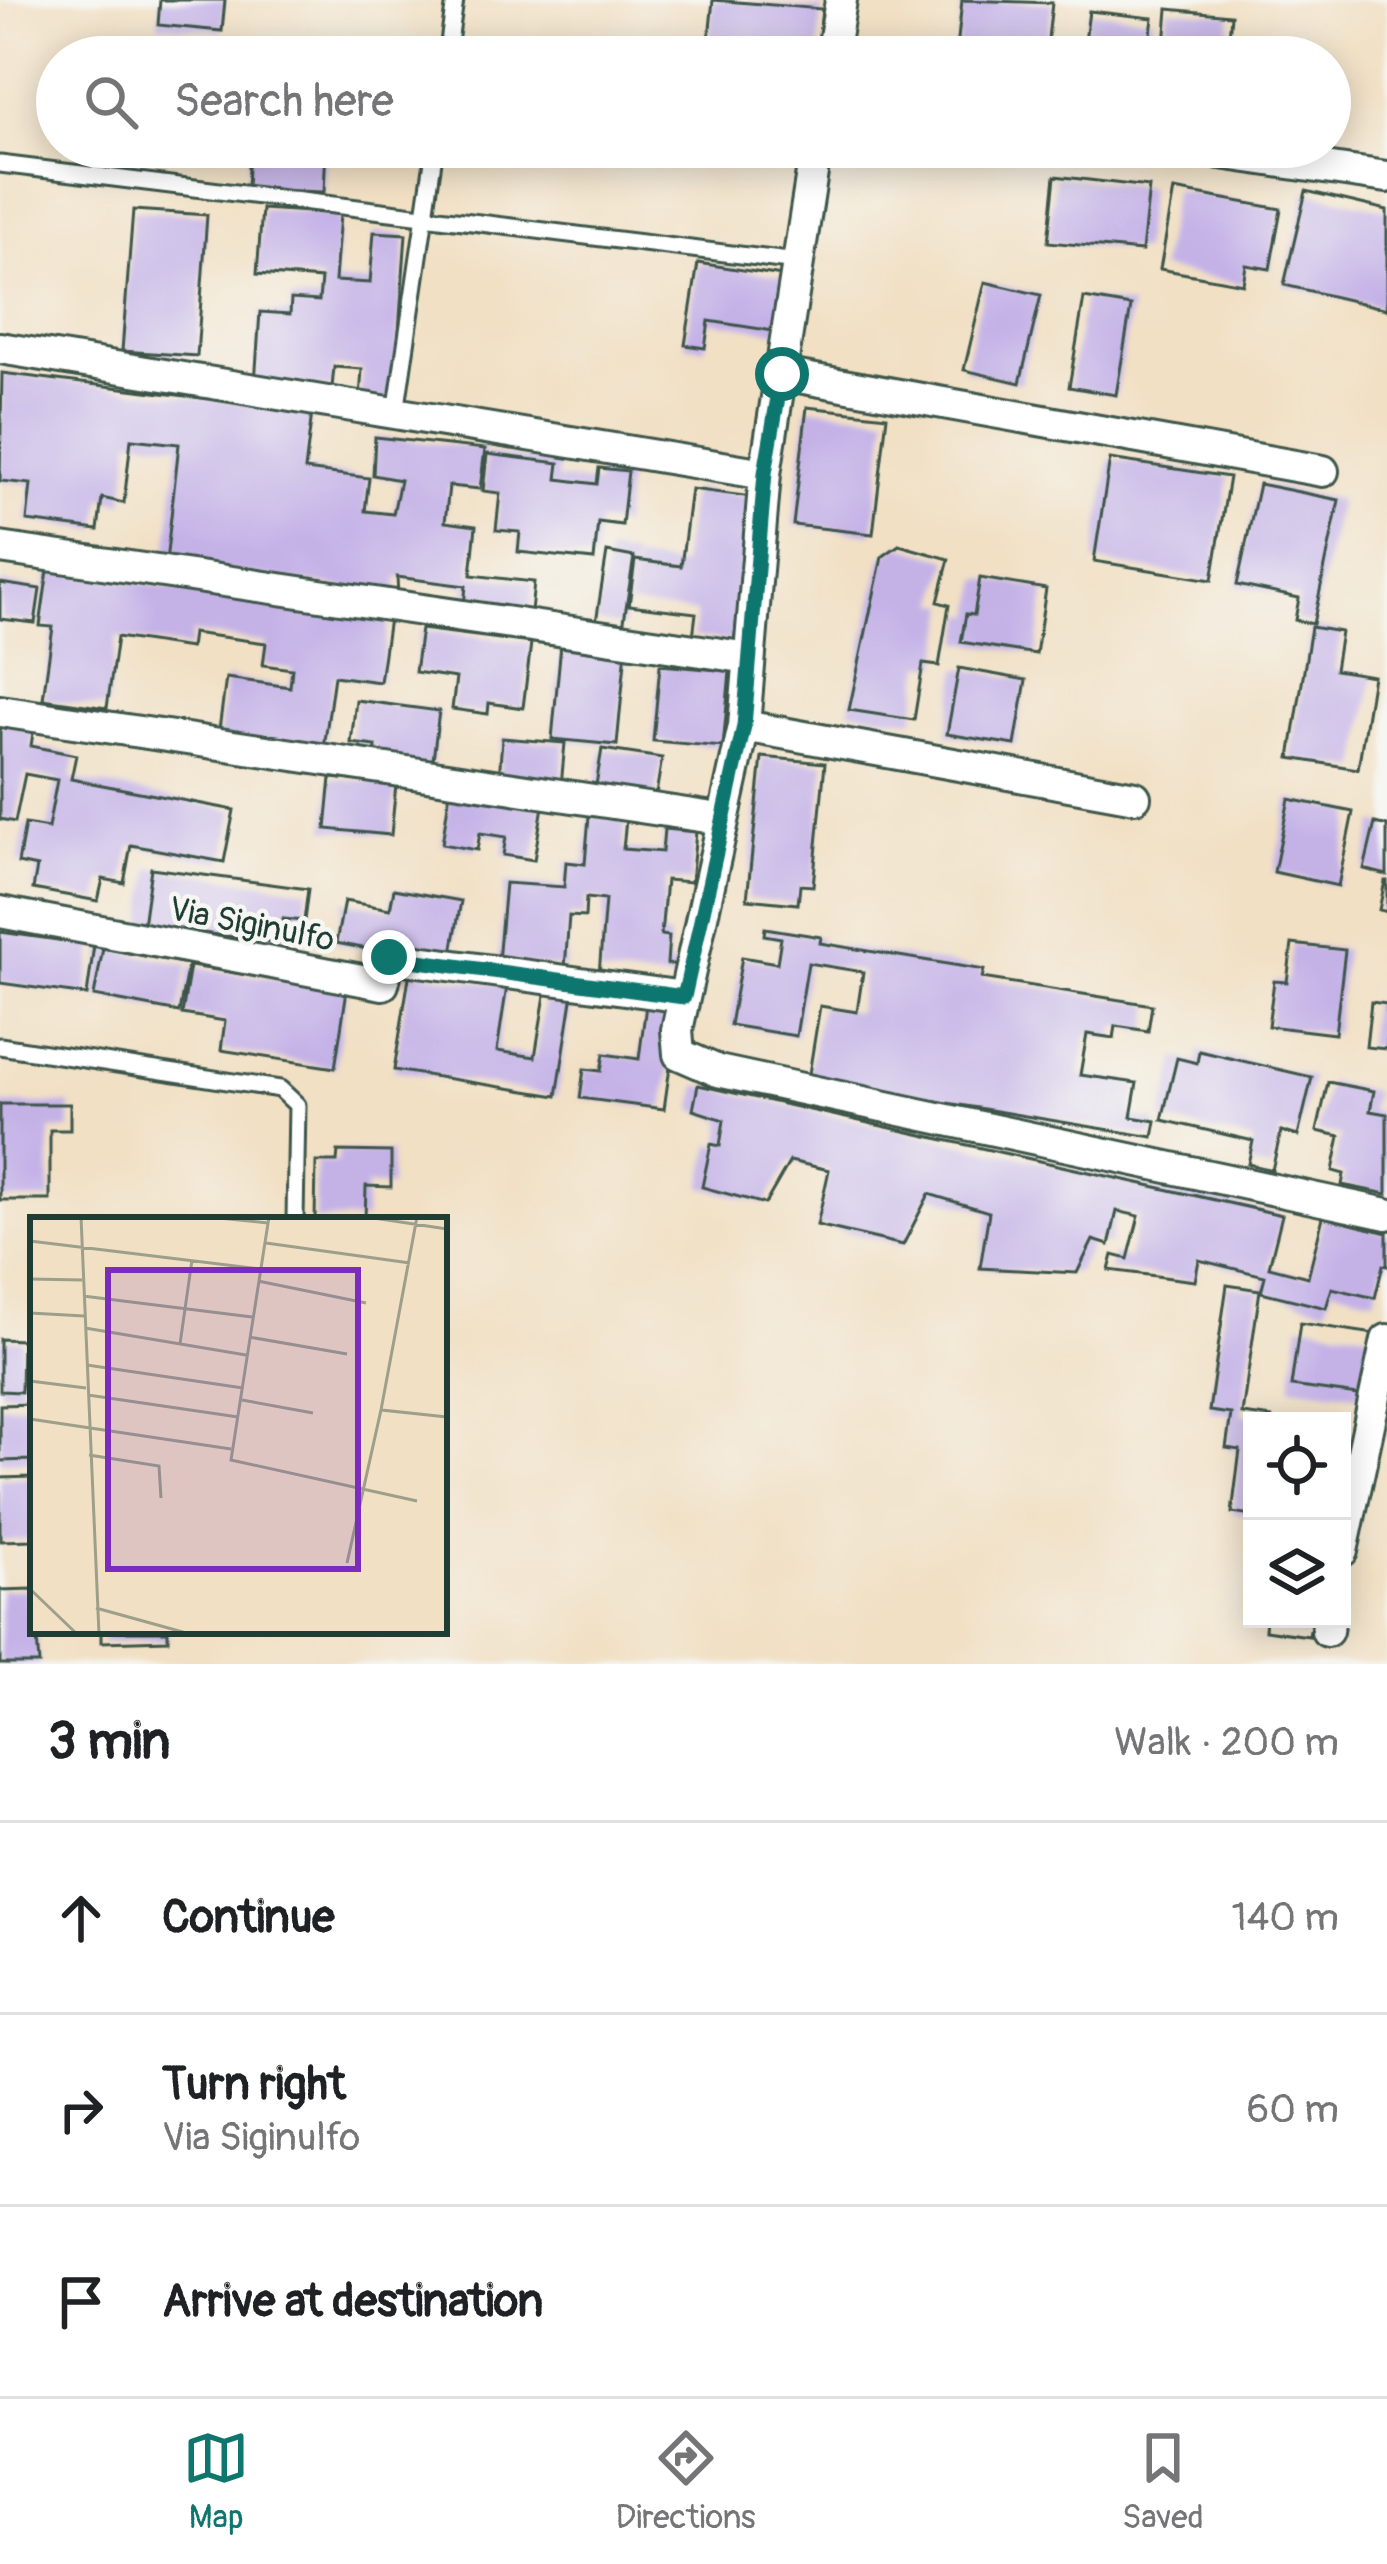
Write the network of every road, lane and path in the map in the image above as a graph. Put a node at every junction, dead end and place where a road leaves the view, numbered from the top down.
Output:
1 (455, 0) edge
2 (841, 0) edge
3 (450, 36) edge
4 (835, 36) edge
5 (0, 164) edge
6 (432, 168) edge
7 (813, 168) edge
8 (1325, 168) edge
9 (1387, 177) edge
10 (426, 216) junction
11 (797, 262) junction
12 (0, 348) edge
13 (782, 374) junction
14 (396, 413) junction
15 (1322, 472) dead end
16 (765, 473) junction
17 (0, 548) edge
18 (749, 658) junction
19 (0, 711) edge
20 (744, 726) junction
21 (1135, 797) dead end
22 (720, 819) junction
23 (0, 912) edge
24 (684, 997) junction
25 (0, 1046) edge
26 (1387, 1214) edge
27 (295, 1217) edge
28 (1387, 1340) edge
29 (1349, 1520) edge

1 - 3 lane
2 - 4 street
5 - 10 lane
6 - 10 lane
7 - 11 street
8 - 9 street
10 - 11 lane
10 - 14 lane
11 - 13 street
12 - 14 street
13 - 15 street
13 - 16 street
14 - 16 street
16 - 18 street
17 - 18 street
18 - 20 street
19 - 22 street
20 - 21 street
20 - 22 street
22 - 24 street
23 - 24 street, Via Siginulfo
24 - 26 street
25 - 27 lane
28 - 29 street

